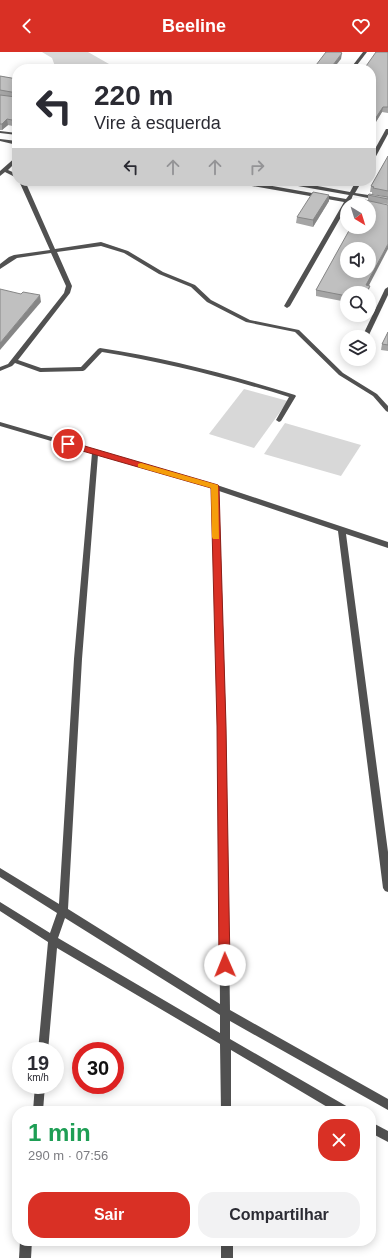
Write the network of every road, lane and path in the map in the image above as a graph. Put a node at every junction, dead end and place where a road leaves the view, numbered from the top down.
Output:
1 (364, 52) edge
2 (356, 64) edge
3 (388, 130) edge
4 (0, 132) edge
5 (12, 133) edge
6 (0, 140) edge
7 (12, 142) edge
8 (376, 151) edge
9 (12, 163) edge
10 (2, 172) edge
11 (12, 175) edge
12 (24, 186) edge
13 (263, 186) edge
14 (308, 186) edge
15 (356, 186) edge
16 (274, 188) joint
17 (352, 194) junction
18 (350, 198) edge
19 (340, 200) edge
20 (388, 200) edge
21 (376, 206) edge
22 (388, 208) edge
23 (340, 215) edge
24 (54, 251) junction
25 (0, 268) edge
26 (388, 289) edge
27 (287, 306) dead end
28 (368, 330) edge
29 (14, 361) junction
30 (0, 369) edge
31 (388, 410) edge
32 (279, 420) dead end
33 (0, 424) edge
34 (95, 452) junction
35 (215, 487) junction
36 (342, 530) junction
37 (388, 545) edge
38 (0, 872) edge
39 (388, 888) edge
40 (0, 906) edge
41 (63, 910) junction
42 (53, 940) junction
43 (225, 1013) junction
44 (225, 1041) junction
45 (44, 1042) edge
46 (39, 1094) edge
47 (388, 1105) edge
48 (38, 1106) edge
49 (226, 1106) edge
50 (336, 1106) edge
51 (376, 1130) edge
52 (388, 1137) edge
53 (26, 1246) edge
54 (227, 1246) edge
55 (25, 1258) edge
56 (227, 1258) edge

1 - 2 street
3 - 8 street
4 - 5 street
6 - 7 street
9 - 10 street
10 - 11 street
12 - 24 street
13 - 16 street
14 - 17 street
15 - 17 street
16 - 19 street
17 - 18 street
17 - 20 street
21 - 22 street
23 - 27 street
24 - 25 street
24 - 29 street
24 - 31 street
26 - 28 street
29 - 30 street
29 - 32 street
33 - 34 street
34 - 35 street
34 - 41 street
35 - 36 street
35 - 43 street
36 - 37 street
36 - 39 street
38 - 41 street
40 - 42 street
41 - 42 street
41 - 43 street
42 - 44 street
42 - 45 street
43 - 44 street
43 - 47 street
44 - 49 street
44 - 50 street
46 - 48 street
51 - 52 street
53 - 55 street
54 - 56 street

